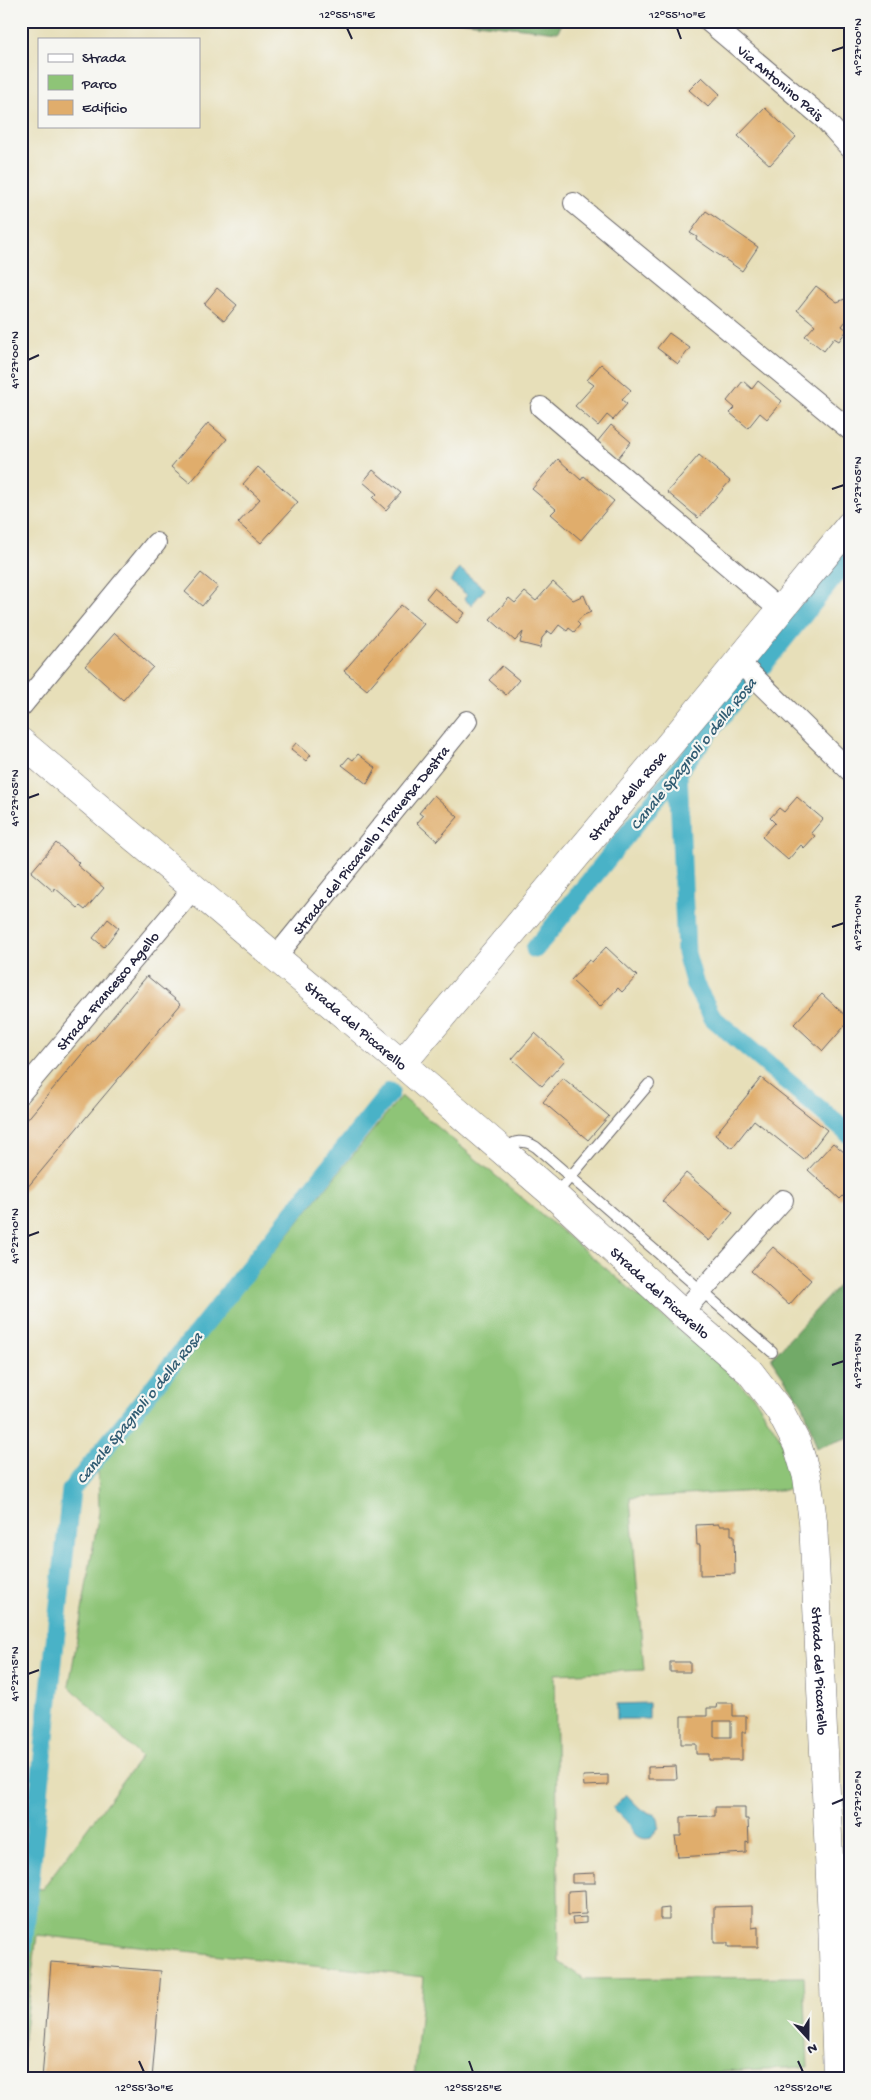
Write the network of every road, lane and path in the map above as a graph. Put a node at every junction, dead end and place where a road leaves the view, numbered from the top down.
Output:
1 (708, 21) edge
2 (850, 148) edge
3 (574, 203) dead end
4 (541, 407) dead end
5 (850, 430) edge
6 (850, 524) edge
7 (156, 543) dead end
8 (780, 610) junction
9 (739, 662) junction
10 (21, 707) edge
11 (467, 720) dead end
12 (21, 742) edge
13 (850, 771) edge
14 (194, 889) junction
15 (275, 958) junction
16 (402, 1064) junction
17 (649, 1084) dead end
18 (21, 1092) edge
19 (563, 1186) junction
20 (783, 1200) dead end
21 (702, 1290) junction
22 (682, 1312) junction
23 (772, 1352) dead end
24 (837, 2079) edge

1 - 2 street, Via Antonino Pais
3 - 5 street
4 - 8 street
6 - 8 street, Strada della Rosa
7 - 10 street
8 - 9 street, Strada della Rosa
9 - 13 street
9 - 16 street, Strada della Rosa
11 - 15 street, Strada del Piccarello I Traversa Destra
12 - 14 street, Strada del Piccarello
14 - 15 street, Strada del Piccarello
14 - 18 street, Strada Francesco Agello
15 - 16 street, Strada del Piccarello
16 - 19 street, Strada del Piccarello
17 - 19 lane
19 - 21 lane
19 - 22 street, Strada del Piccarello
20 - 21 street
21 - 22 street
21 - 23 lane
22 - 24 street, Strada del Piccarello

